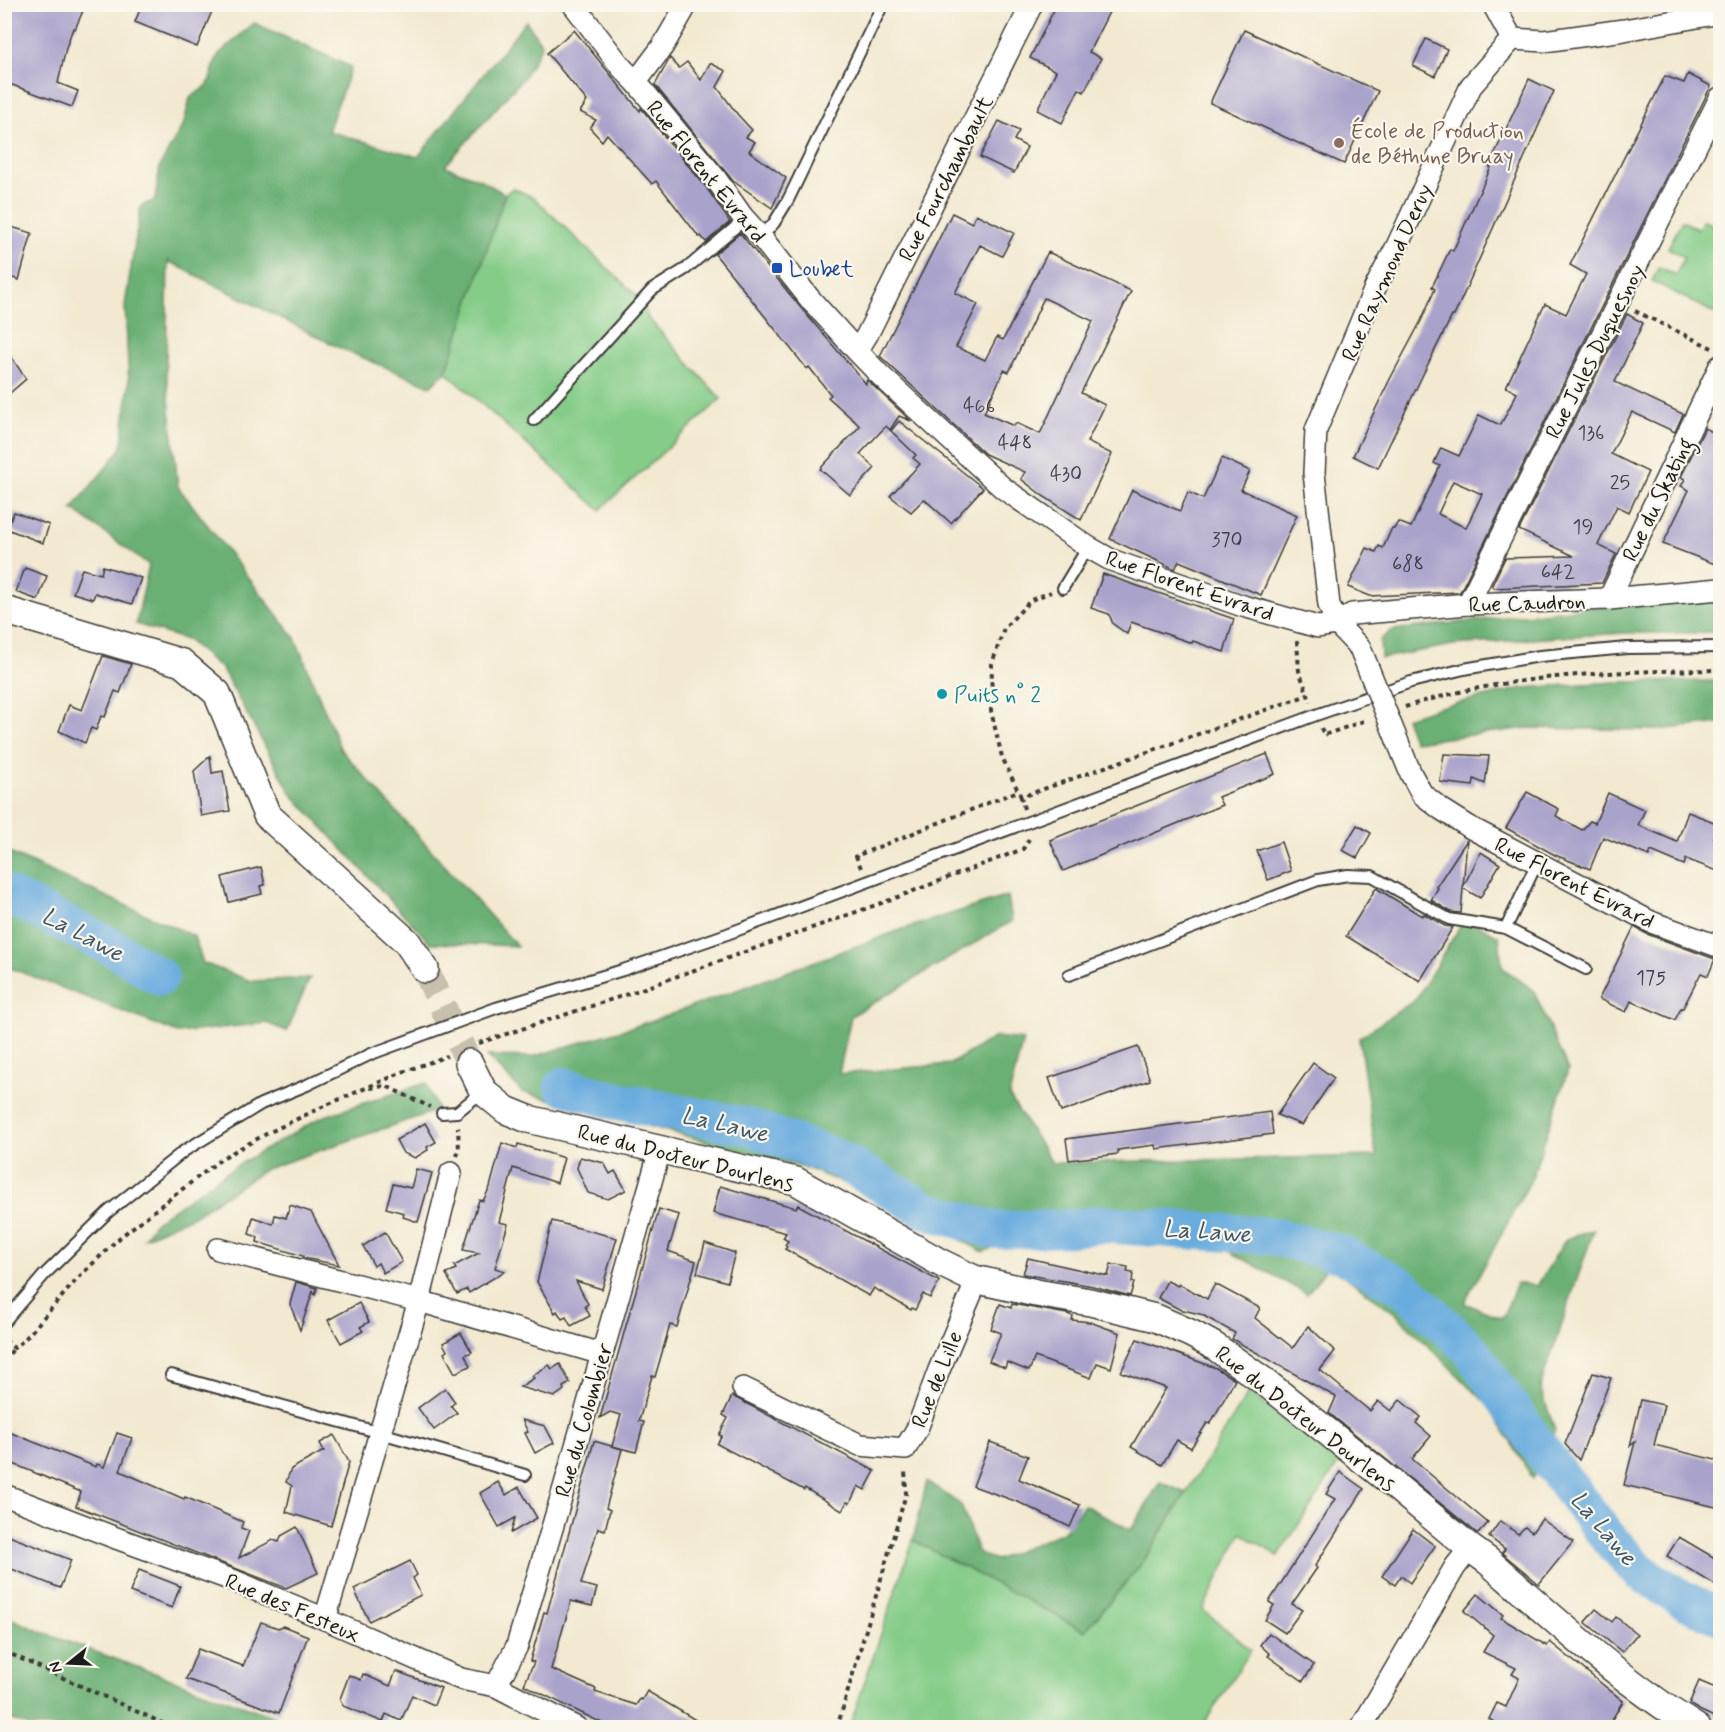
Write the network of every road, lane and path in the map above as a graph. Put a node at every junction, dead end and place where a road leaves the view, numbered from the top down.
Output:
1 (573, 4) edge
2 (687, 4) edge
3 (884, 4) edge
4 (1032, 4) edge
5 (1493, 4) edge
6 (1720, 13) edge
7 (1512, 39) junction
8 (636, 82) junction
9 (1720, 98) edge
10 (742, 216) junction
11 (761, 237) junction
12 (1617, 302) junction
13 (857, 351) junction
14 (1720, 353) edge
15 (1720, 366) edge
16 (534, 420) dead end
17 (1088, 547) junction
18 (1063, 588) joint
19 (1720, 589) edge
20 (1609, 599) junction
21 (1468, 604) junction
22 (4, 610) edge
23 (1303, 623) junction
24 (1337, 624) junction
25 (1720, 647) edge
26 (1720, 670) edge
27 (1308, 695) junction
28 (1398, 709) dead end
29 (1316, 715) junction
30 (1376, 716) dead end
31 (1018, 792) junction
32 (1021, 797) junction
33 (1026, 823) junction
34 (1537, 863) junction
35 (867, 882) junction
36 (875, 906) junction
37 (1506, 928) junction
38 (1720, 947) edge
39 (425, 969) tunnel mouth
40 (1586, 969) dead end
41 (1069, 975) dead end
42 (466, 1054) junction
43 (366, 1088) junction
44 (483, 1091) junction
45 (442, 1113) joint
46 (457, 1113) junction
47 (660, 1150) junction
48 (451, 1173) joint
49 (218, 1249) dead end
50 (974, 1279) junction
51 (419, 1301) junction
52 (4, 1322) edge
53 (5, 1340) edge
54 (14, 1348) junction
55 (602, 1354) junction
56 (4, 1361) edge
57 (171, 1376) dead end
58 (743, 1388) dead end
59 (381, 1433) junction
60 (905, 1449) junction
61 (525, 1475) dead end
62 (4, 1495) edge
63 (1470, 1548) junction
64 (325, 1619) junction
65 (4, 1651) edge
66 (496, 1686) junction
67 (172, 1728) edge
68 (577, 1728) edge
69 (837, 1728) edge
70 (1361, 1728) edge
71 (1697, 1728) edge

1 - 8 street, Rue Florent Evrard
2 - 8 street
3 - 11 lane
4 - 13 street, Rue Fourchambault
5 - 7 street
6 - 7 street
7 - 24 street, Rue Raymond Deruy
8 - 10 street, Rue Florent Evrard
9 - 12 street, Rue Jules Duquesnoy
10 - 11 street, Rue Florent Evrard
10 - 16 lane
11 - 13 street, Rue Florent Evrard
12 - 14 path
12 - 21 street, Rue Jules Duquesnoy
13 - 17 street, Rue Florent Evrard
15 - 20 street, Rue du Skating
17 - 18 lane
17 - 23 street, Rue Florent Evrard
18 - 31 path
19 - 20 street, Rue Caudron
20 - 21 street, Rue Caudron
21 - 24 street, Rue Caudron
22 - 39 street
23 - 24 street, Rue Florent Evrard
23 - 27 path
24 - 34 street, Rue Florent Evrard, bridge
25 - 29 lane
26 - 28 path
27 - 29 path
27 - 32 path
29 - 30 path
29 - 33 lane
31 - 32 path
31 - 35 path
32 - 33 path
33 - 35 lane
33 - 36 path
34 - 37 lane
34 - 38 street, Rue Florent Evrard
35 - 36 path
35 - 52 lane
36 - 42 path
37 - 40 lane
37 - 41 lane
42 - 43 path
42 - 44 street, Rue du Docteur Dourlens
43 - 45 path
43 - 54 path
44 - 46 lane
44 - 47 street, Rue du Docteur Dourlens
45 - 46 lane
46 - 48 path
47 - 50 street, Rue du Docteur Dourlens
47 - 55 street, Rue du Colombier
48 - 51 street
49 - 51 street
50 - 60 street, Rue de Lille
50 - 63 street, Rue du Docteur Dourlens
51 - 55 street
51 - 59 street
53 - 54 path
54 - 56 path
55 - 66 street, Rue du Colombier
57 - 59 lane
58 - 60 street, Rue de Lille
59 - 61 lane
59 - 64 street
60 - 69 path
62 - 64 street, Rue des Festeux
63 - 70 street
63 - 71 street, Rue du Docteur Dourlens
64 - 66 street, Rue des Festeux
65 - 67 path
66 - 68 street, Rue des Festeux

